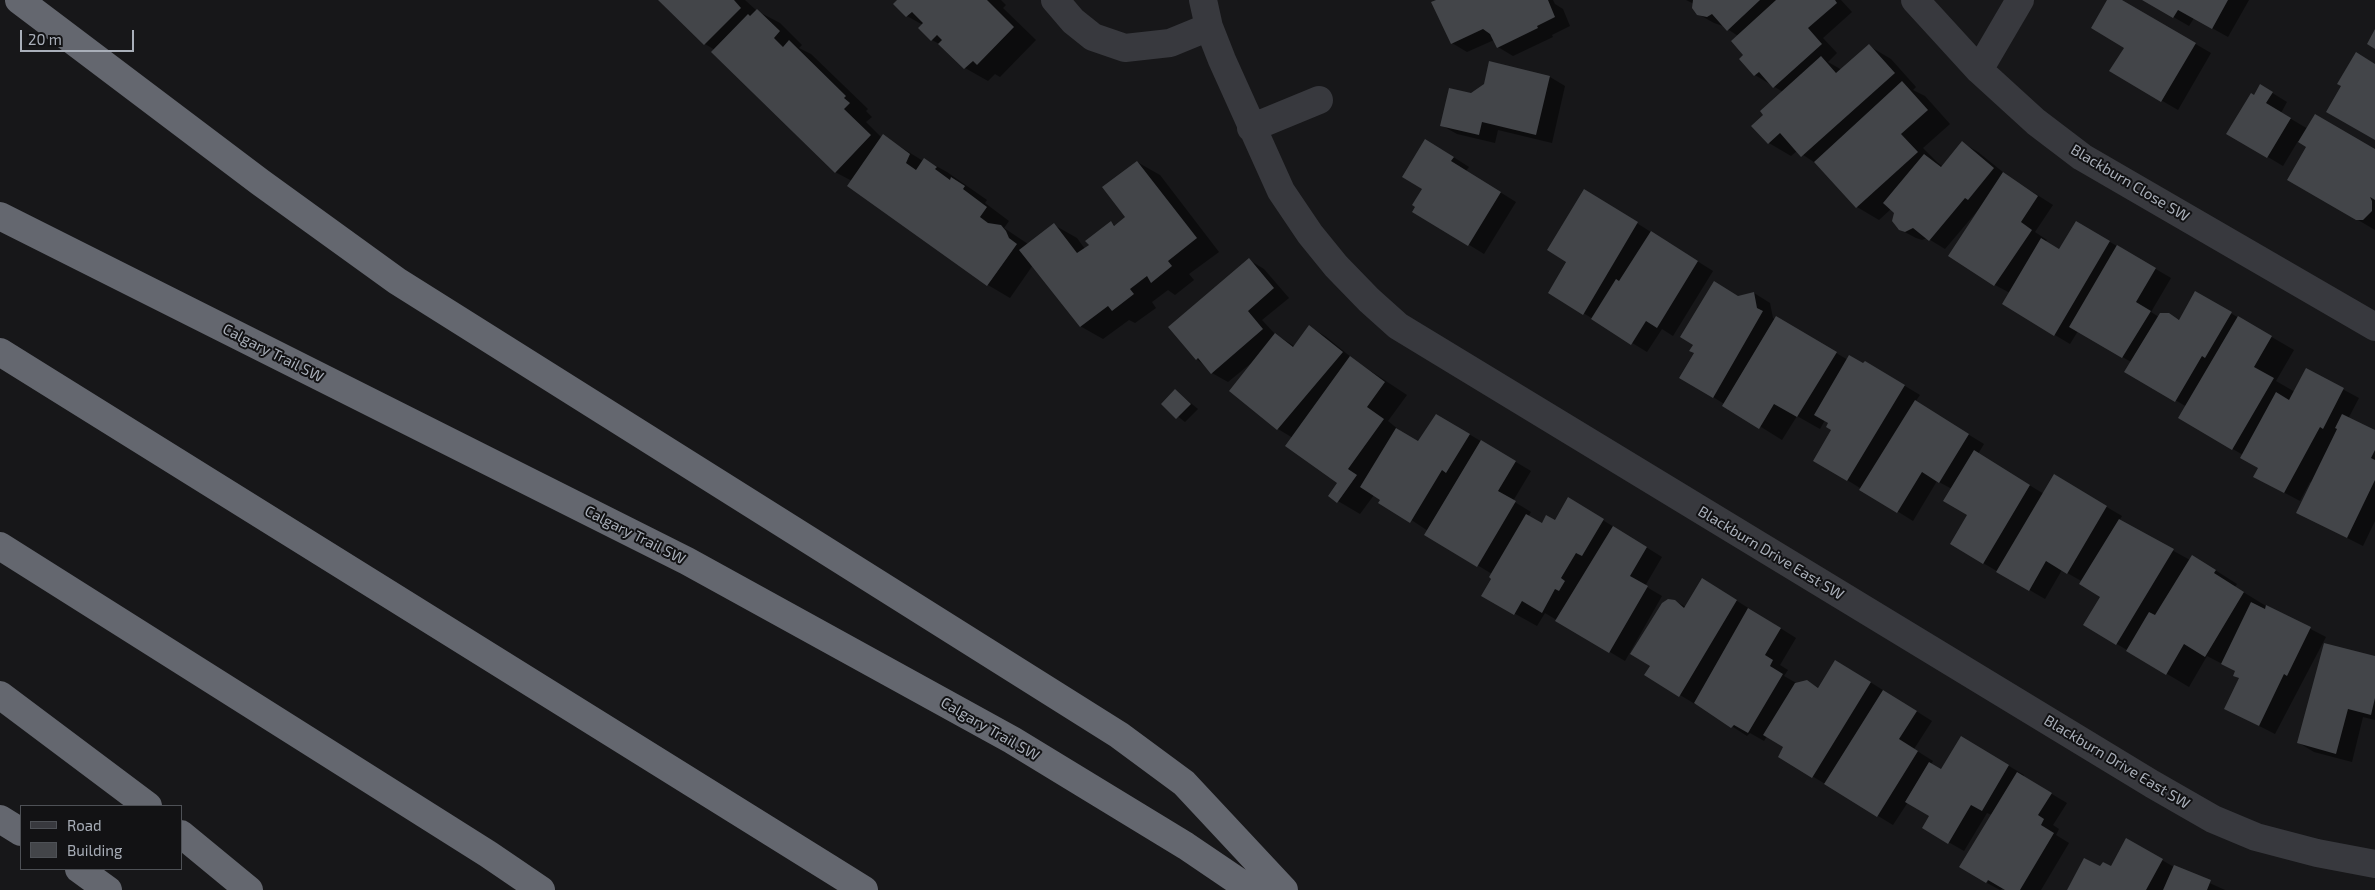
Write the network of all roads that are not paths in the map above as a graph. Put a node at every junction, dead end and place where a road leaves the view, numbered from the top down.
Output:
1 (19, 0) edge
2 (1055, 0) edge
3 (1203, 0) edge
4 (1915, 0) edge
5 (2020, 0) edge
6 (1209, 27) junction
7 (1979, 70) junction
8 (1319, 100) dead end
9 (1251, 128) junction
10 (0, 216) edge
11 (2375, 327) edge
12 (0, 352) edge
13 (0, 546) edge
14 (0, 695) edge
15 (147, 805) edge
16 (0, 818) edge
17 (20, 831) edge
18 (182, 835) edge
19 (2375, 864) edge
20 (80, 870) edge
21 (108, 890) edge
22 (249, 890) edge
23 (541, 890) edge
24 (864, 890) edge
25 (1251, 890) edge
26 (1284, 890) edge

1 - 26 highway
2 - 6 street
3 - 6 street, Blackburn Drive East SW
4 - 7 street, Blackburn Close SW
5 - 7 street
6 - 9 street, Blackburn Drive East SW
7 - 11 street, Blackburn Close SW
8 - 9 street
9 - 19 street, Blackburn Drive East SW
10 - 25 highway, Calgary Trail SW
12 - 24 highway
13 - 23 highway
14 - 15 highway
16 - 17 highway
18 - 22 highway
20 - 21 highway

